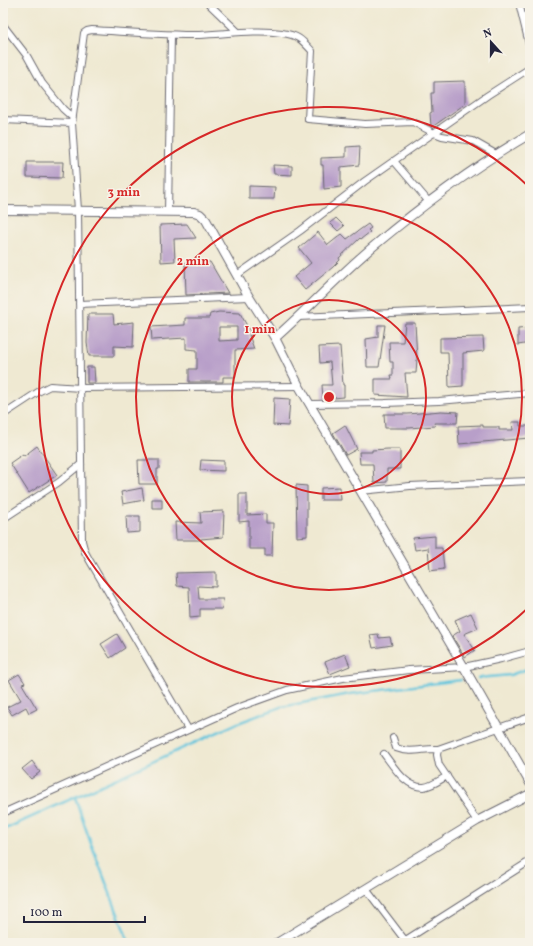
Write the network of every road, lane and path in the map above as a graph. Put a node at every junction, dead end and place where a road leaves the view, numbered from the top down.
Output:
1 (208, 3) edge
2 (519, 3) edge
3 (3, 25) edge
4 (237, 31) junction
5 (171, 35) junction
6 (530, 48) edge
7 (530, 68) edge
8 (3, 120) edge
9 (72, 120) junction
10 (434, 133) junction
11 (530, 134) edge
12 (496, 154) junction
13 (394, 161) junction
14 (429, 202) junction
15 (3, 210) edge
16 (78, 210) junction
17 (168, 212) junction
18 (237, 275) junction
19 (249, 297) junction
20 (79, 304) junction
21 (530, 307) edge
22 (298, 317) junction
23 (275, 338) junction
24 (299, 386) junction
25 (81, 388) junction
26 (530, 393) edge
27 (310, 404) junction
28 (3, 415) edge
29 (81, 464) junction
30 (530, 481) edge
31 (361, 491) junction
32 (3, 519) edge
33 (530, 651) edge
34 (464, 667) junction
35 (530, 717) edge
36 (499, 728) junction
37 (188, 729) junction
38 (393, 738) dead end
39 (438, 749) junction
40 (384, 754) dead end
41 (447, 776) junction
42 (530, 783) edge
43 (530, 794) edge
44 (3, 813) edge
45 (477, 821) junction
46 (530, 861) edge
47 (366, 890) junction
48 (404, 942) edge
49 (277, 943) edge

1 - 4 street
2 - 6 street
3 - 9 street
4 - 5 street
4 - 10 street
5 - 9 street
5 - 17 street
7 - 10 street
8 - 9 street
9 - 16 street
10 - 12 street
10 - 13 street
11 - 12 street
12 - 14 street
13 - 14 street
13 - 18 street
14 - 22 street
15 - 16 street
16 - 17 street
16 - 20 street
17 - 18 street
18 - 19 street
19 - 20 street
19 - 23 street
20 - 25 street
21 - 22 street
22 - 23 street
23 - 24 street
24 - 25 street
24 - 27 street
25 - 28 street
25 - 29 street
26 - 27 street
27 - 31 street
29 - 32 street
29 - 37 street
30 - 31 street
31 - 34 street
33 - 34 street
34 - 36 street
34 - 37 street
35 - 36 street
36 - 39 street
36 - 42 street
37 - 44 street
38 - 39 street
39 - 41 street
40 - 41 street
41 - 45 street
43 - 45 street
45 - 47 street
46 - 48 street
47 - 48 street
47 - 49 street

